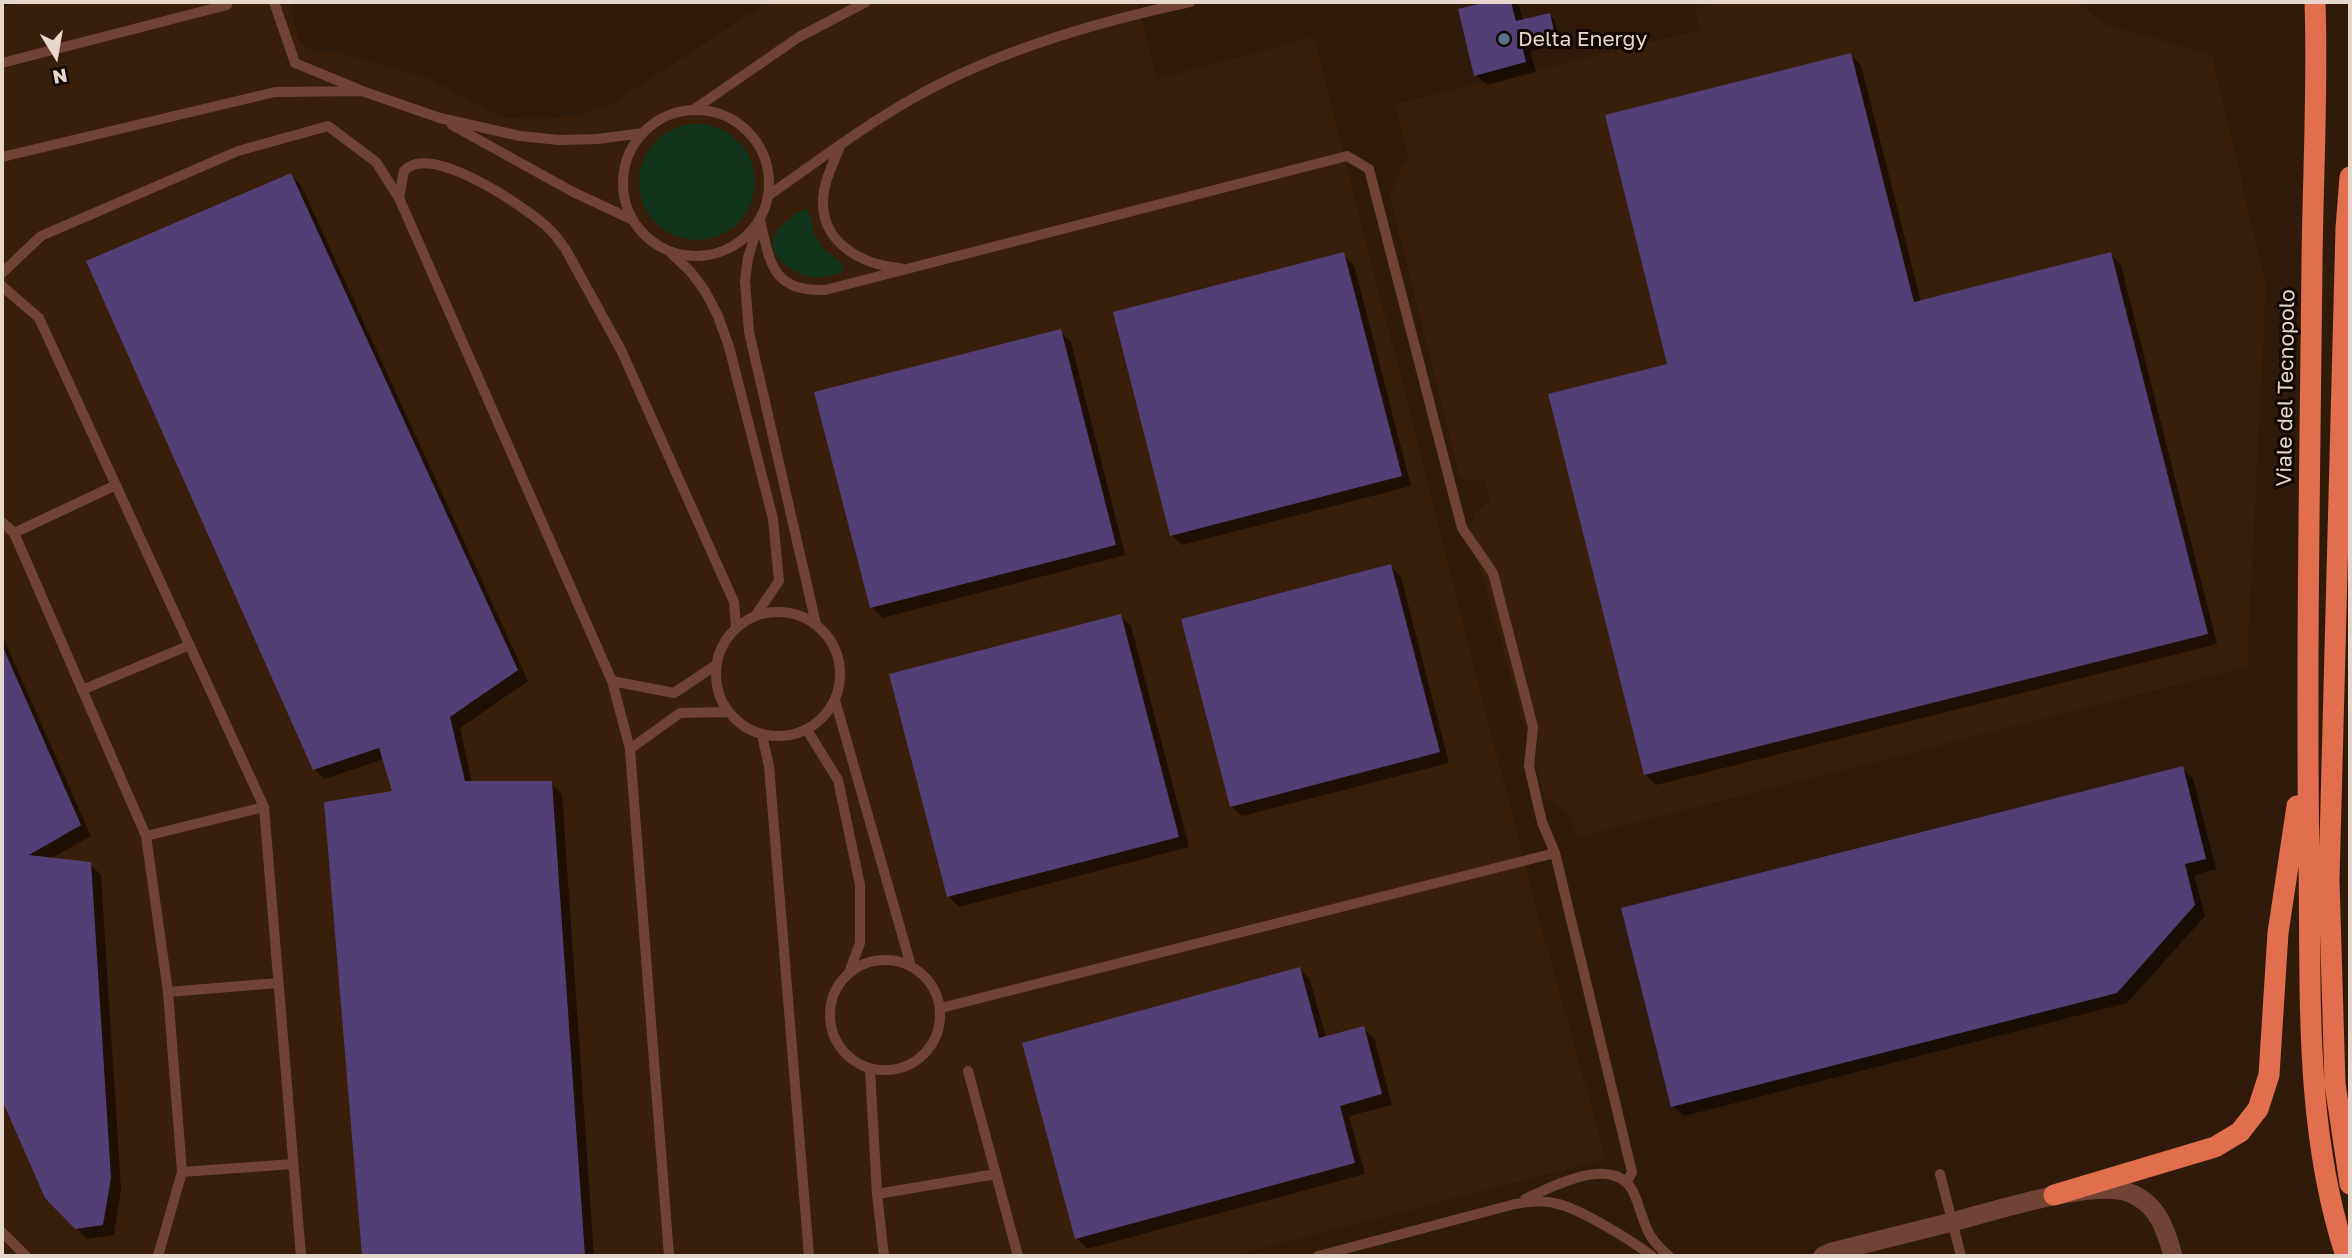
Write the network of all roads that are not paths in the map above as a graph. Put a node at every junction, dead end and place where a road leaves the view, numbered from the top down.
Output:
1 (228, 2) edge
2 (274, 2) edge
3 (866, 2) edge
4 (1190, 2) edge
5 (2315, 2) edge
6 (2, 63) edge
7 (362, 91) junction
8 (693, 110) junction
9 (440, 118) junction
10 (643, 133) junction
11 (840, 146) junction
12 (20, 152) junction
13 (2, 157) edge
14 (2, 167) edge
15 (2350, 177) edge
16 (769, 195) junction
17 (399, 198) junction
18 (633, 220) junction
19 (760, 220) junction
20 (670, 251) junction
21 (907, 269) junction
22 (2, 273) edge
23 (2, 286) edge
24 (116, 485) junction
25 (2, 522) edge
26 (14, 533) junction
27 (755, 616) junction
28 (816, 624) junction
29 (736, 627) junction
30 (190, 645) junction
31 (716, 665) junction
32 (612, 681) junction
33 (82, 690) junction
34 (835, 700) junction
35 (727, 712) junction
36 (807, 730) junction
37 (762, 735) junction
38 (2307, 745) junction
39 (630, 749) junction
40 (264, 807) junction
41 (146, 836) junction
42 (1555, 853) junction
43 (911, 965) junction
44 (849, 973) junction
45 (278, 983) junction
46 (168, 992) junction
47 (941, 1008) junction
48 (870, 1069) junction
49 (968, 1070) dead end
50 (293, 1164) junction
51 (182, 1172) junction
52 (996, 1174) junction
53 (1940, 1174) dead end
54 (1626, 1182) junction
55 (2350, 1184) edge
56 (877, 1194) junction
57 (2054, 1195) junction
58 (1515, 1204) junction
59 (1952, 1222) junction
60 (2, 1231) edge
61 (1823, 1255) edge
62 (26, 1256) edge
63 (158, 1256) edge
64 (300, 1256) edge
65 (669, 1256) edge
66 (809, 1256) edge
67 (884, 1256) edge
68 (1018, 1256) edge
69 (1318, 1256) edge
70 (1652, 1256) edge
71 (1669, 1256) edge
72 (1961, 1256) edge
73 (2173, 1256) edge
74 (2346, 1256) edge

1 - 6 lane
2 - 7 lane
3 - 8 lane
4 - 11 lane
5 - 38 highway, Viale del Tecnopolo
7 - 9 lane
7 - 12 lane
8 - 10 lane
8 - 16 lane
9 - 10 lane
9 - 18 lane
10 - 18 lane
11 - 16 lane
11 - 21 lane
12 - 13 lane
12 - 14 lane
15 - 55 highway
16 - 19 lane
17 - 22 lane
17 - 29 lane
17 - 32 lane
18 - 20 lane
19 - 20 lane
19 - 21 lane
19 - 28 lane
20 - 27 lane
21 - 42 lane
23 - 24 lane
24 - 26 lane
24 - 30 lane
25 - 26 lane
26 - 33 lane
27 - 28 lane
27 - 29 lane
28 - 34 lane
29 - 31 lane
30 - 33 lane
30 - 40 lane
31 - 32 lane
31 - 35 lane
32 - 39 lane
33 - 41 lane
34 - 36 lane
34 - 43 lane
35 - 37 lane
35 - 39 lane
36 - 37 lane
36 - 44 lane
37 - 66 lane
38 - 57 highway
38 - 74 highway
39 - 65 lane
40 - 41 lane
40 - 45 lane
41 - 46 lane
42 - 47 lane
42 - 54 lane
43 - 44 lane
43 - 47 lane
44 - 48 lane
45 - 46 lane
45 - 50 lane
46 - 51 lane
47 - 48 lane
48 - 56 lane
49 - 52 lane
50 - 51 lane
50 - 64 lane
51 - 63 lane
52 - 56 lane
52 - 68 lane
53 - 59 lane
54 - 58 lane
54 - 71 lane
56 - 67 lane
57 - 59 street
57 - 73 street
58 - 69 lane
58 - 70 lane
59 - 61 street
59 - 72 lane
60 - 62 lane

